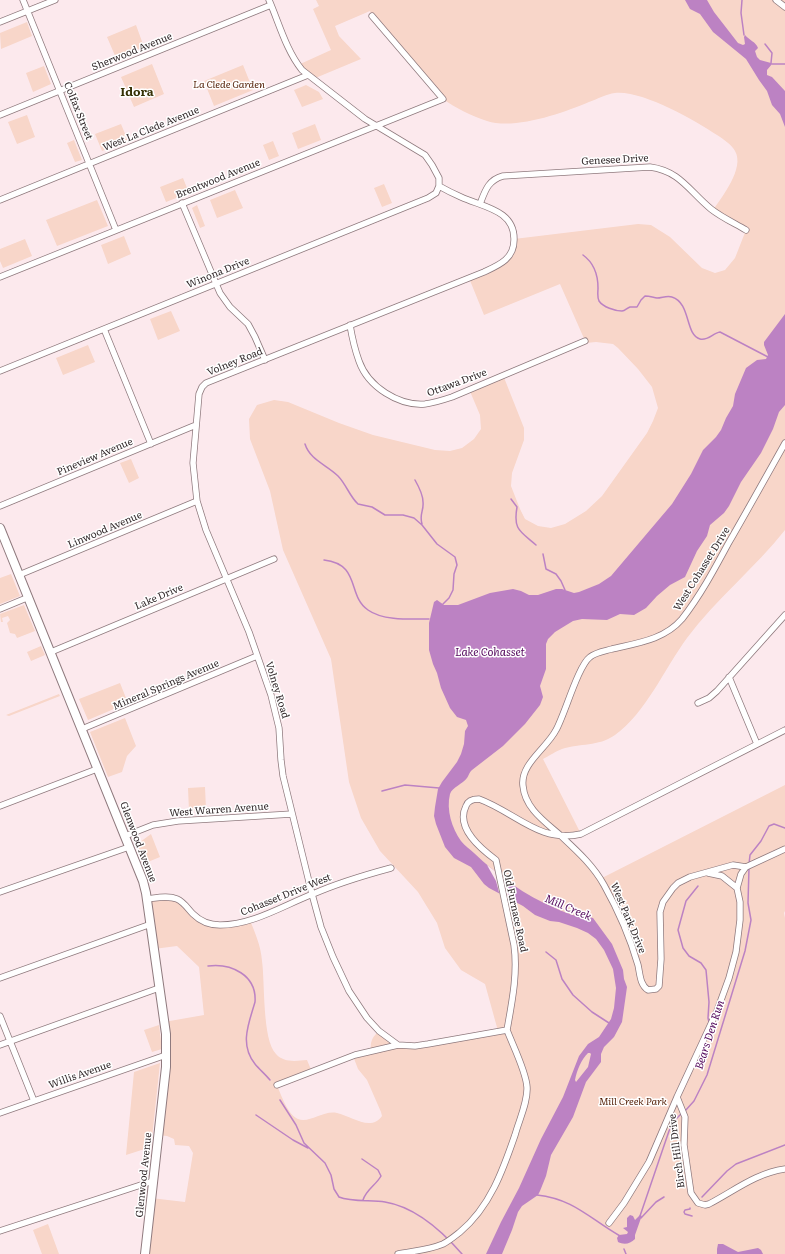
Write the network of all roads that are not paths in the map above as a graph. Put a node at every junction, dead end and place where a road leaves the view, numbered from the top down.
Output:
1 (23, 0) edge
2 (55, 0) edge
3 (776, 0) edge
4 (270, 3) edge
5 (785, 7) edge
6 (27, 11) junction
7 (372, 16) dead end
8 (0, 22) edge
9 (308, 75) junction
10 (60, 91) junction
11 (0, 115) edge
12 (374, 125) junction
13 (89, 164) junction
14 (439, 186) junction
15 (0, 200) edge
16 (182, 203) junction
17 (480, 204) junction
18 (116, 230) junction
19 (746, 230) dead end
20 (0, 277) edge
21 (216, 283) junction
22 (350, 325) junction
23 (104, 329) junction
24 (585, 341) dead end
25 (264, 360) junction
26 (0, 371) edge
27 (196, 425) junction
28 (785, 443) edge
29 (151, 444) junction
30 (197, 501) junction
31 (0, 506) edge
32 (0, 528) edge
33 (274, 559) dead end
34 (19, 575) junction
35 (227, 579) junction
36 (28, 598) junction
37 (0, 609) edge
38 (785, 615) edge
39 (783, 620) edge
40 (51, 652) junction
41 (258, 656) junction
42 (729, 677) junction
43 (698, 703) dead end
44 (82, 730) junction
45 (785, 730) edge
46 (757, 744) junction
47 (97, 769) junction
48 (0, 806) edge
49 (292, 814) junction
50 (125, 836) junction
51 (560, 836) junction
52 (129, 847) junction
53 (785, 849) edge
54 (747, 866) junction
55 (391, 868) dead end
56 (706, 873) junction
57 (737, 888) junction
58 (0, 892) edge
59 (312, 894) junction
60 (147, 899) junction
61 (151, 924) junction
62 (0, 978) edge
63 (159, 988) junction
64 (0, 1016) edge
65 (507, 1030) junction
66 (10, 1041) junction
67 (0, 1044) edge
68 (398, 1045) junction
69 (166, 1055) junction
70 (277, 1085) dead end
71 (676, 1097) junction
72 (34, 1101) junction
73 (0, 1113) edge
74 (785, 1169) edge
75 (153, 1181) junction
76 (608, 1223) dead end
77 (0, 1231) edge
78 (145, 1254) edge
79 (398, 1254) edge

1 - 6 street, Colfax Street
2 - 6 street
3 - 5 street
4 - 9 street
4 - 10 street, Sherwood Avenue
6 - 8 street
6 - 10 street, Colfax Street
7 - 12 street, Brentwood Avenue
9 - 12 street
9 - 13 street, West La Clede Avenue
10 - 11 street, Sherwood Avenue
10 - 13 street, Colfax Street
12 - 14 street
12 - 16 street, Brentwood Avenue
13 - 15 street, West La Clede Avenue
13 - 18 street, Colfax Street
14 - 17 street, Volney Road
14 - 21 street, Winona Drive
16 - 18 street, Brentwood Avenue
16 - 21 street
17 - 19 street, Genesee Drive
17 - 22 street, Volney Road
18 - 20 street, Brentwood Avenue
21 - 23 street, Winona Drive
21 - 25 street
22 - 24 street, Ottawa Drive
22 - 25 street, Volney Road
23 - 26 street, Winona Drive
23 - 29 street
25 - 27 street, Volney Road
27 - 29 street, Pineview Avenue
27 - 30 street, Volney Road
28 - 51 street, West Cohasset Drive
29 - 31 street, Pineview Avenue
30 - 34 street, Linwood Avenue
30 - 35 street, Volney Road
32 - 34 main road, Glenwood Avenue
33 - 35 street, Lake Drive
34 - 36 main road, Glenwood Avenue
35 - 40 street, Lake Drive
35 - 41 street, Volney Road
36 - 37 street
36 - 40 main road, Glenwood Avenue
38 - 39 street
39 - 42 street
40 - 44 main road, Glenwood Avenue
41 - 44 street, Mineral Springs Avenue
41 - 49 street, Volney Road
42 - 43 street
42 - 46 street
44 - 47 main road, Glenwood Avenue
45 - 46 street, Old Furnace Road
46 - 51 street, Old Furnace Road
47 - 48 street
47 - 50 main road, Glenwood Avenue
49 - 50 street, West Warren Avenue
49 - 59 street, Volney Road
50 - 52 main road, Glenwood Avenue
51 - 56 street, West Park Drive
51 - 65 street, Old Furnace Road
52 - 58 street
52 - 60 main road, Glenwood Avenue
53 - 54 street
54 - 56 street, West Park Drive
54 - 57 street
55 - 59 street, Cohasset Drive West
56 - 57 street
57 - 71 street
59 - 60 street, Cohasset Drive West
59 - 68 street, Volney Road
60 - 61 main road, Glenwood Avenue
61 - 62 street
61 - 63 main road, Glenwood Avenue
63 - 66 street
63 - 69 main road, Glenwood Avenue
64 - 66 street
65 - 68 street
65 - 79 street
66 - 67 street
66 - 72 street
68 - 70 street
69 - 72 street, Willis Avenue
69 - 75 main road, Glenwood Avenue
71 - 74 street, Birch Hill Drive
71 - 76 street
72 - 73 street, Willis Avenue
75 - 77 street
75 - 78 main road, Glenwood Avenue

